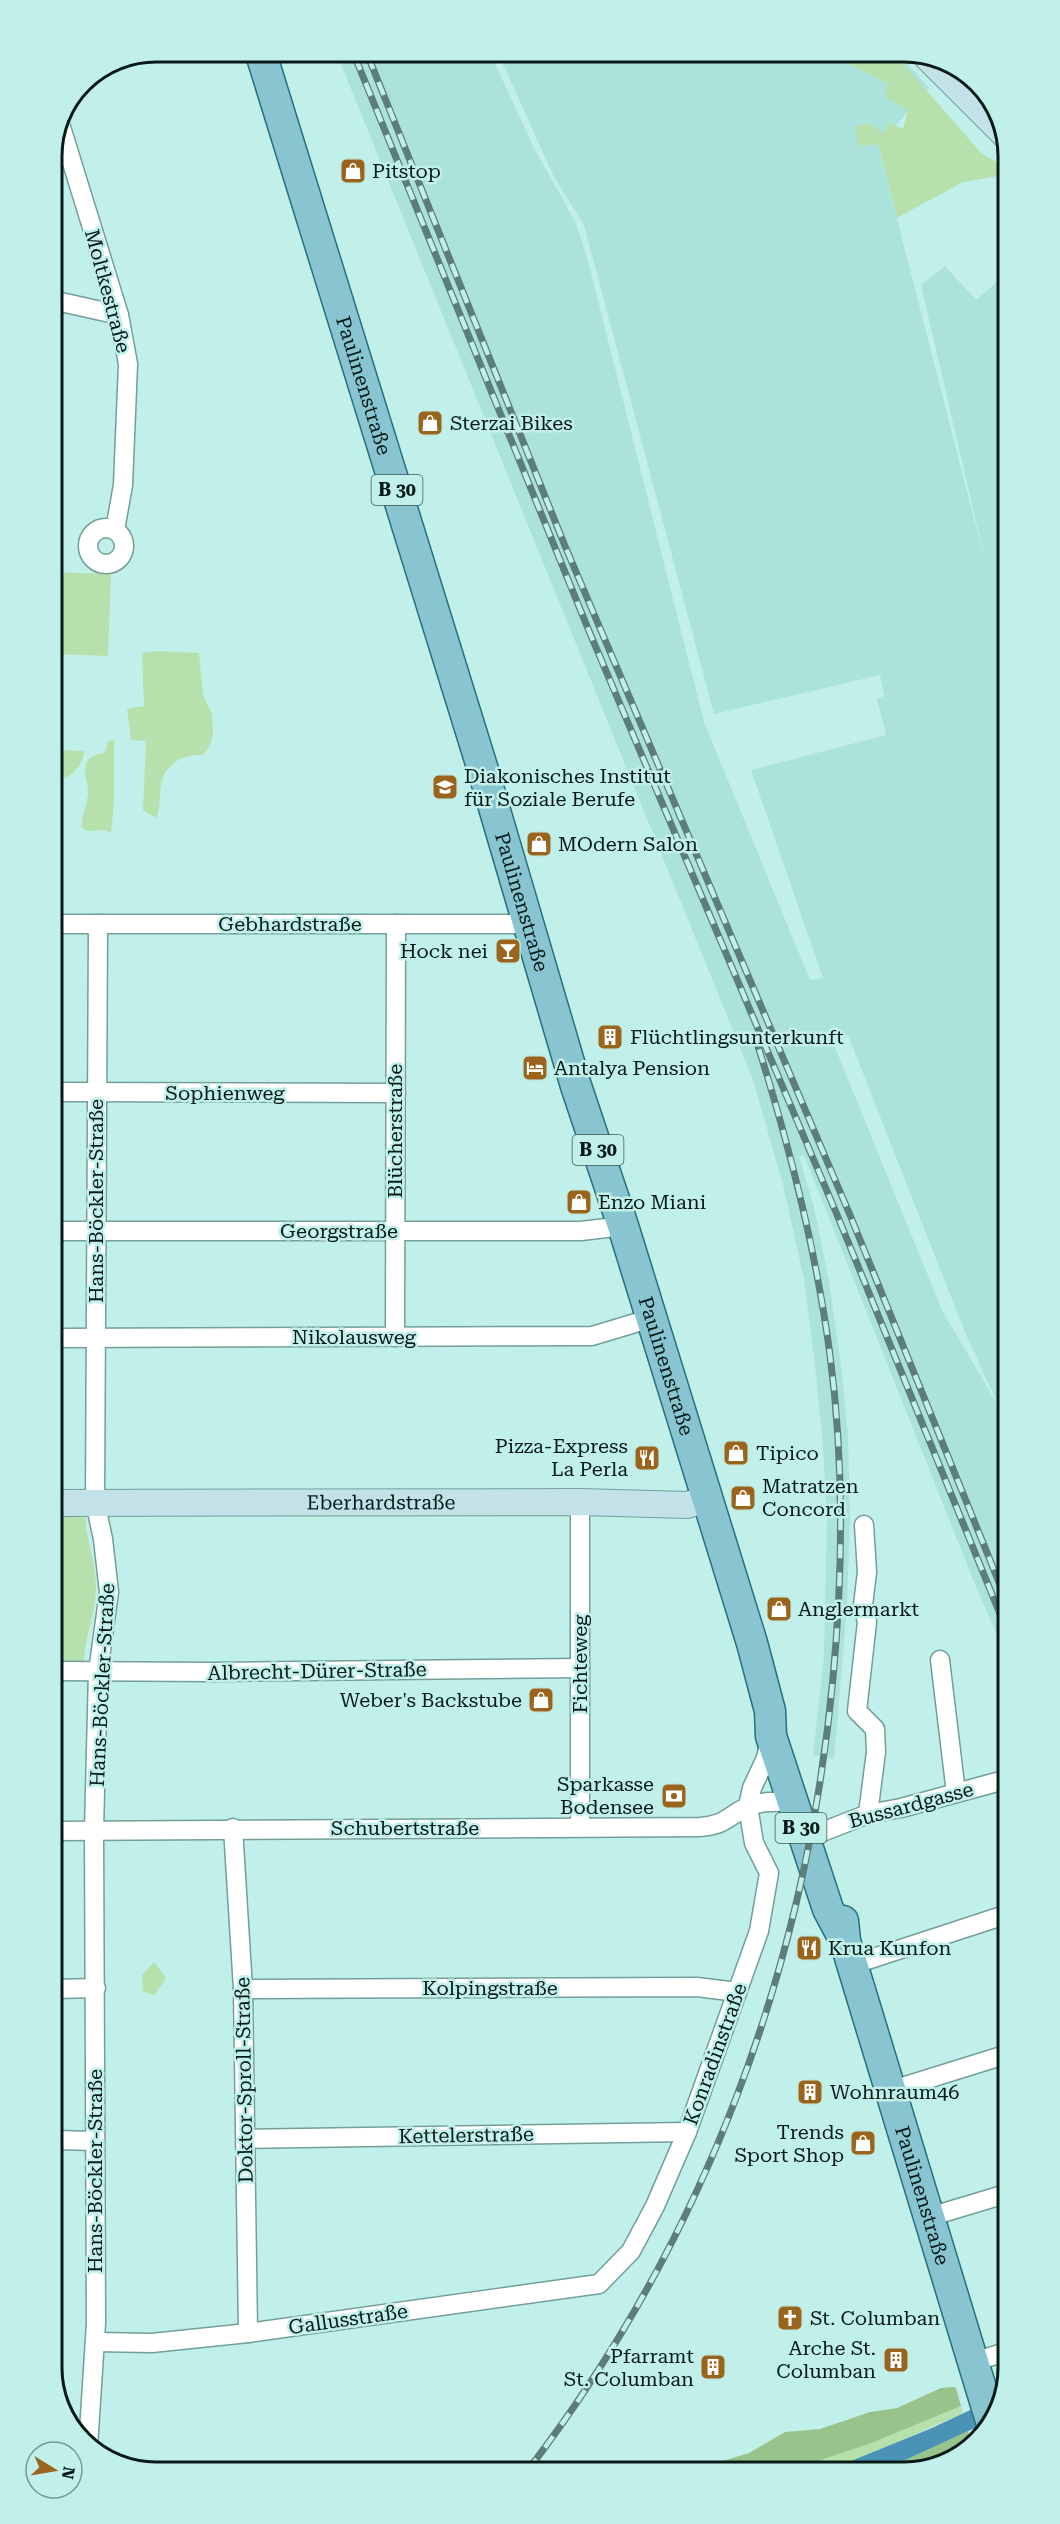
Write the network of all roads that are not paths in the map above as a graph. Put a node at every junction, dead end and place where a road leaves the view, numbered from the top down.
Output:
1 (264, 62) edge
2 (938, 68) edge
3 (993, 123) edge
4 (64, 137) edge
5 (62, 302) edge
6 (118, 315) junction
7 (115, 530) dead end
8 (62, 924) edge
9 (98, 924) junction
10 (396, 924) junction
11 (528, 924) junction
12 (62, 1092) edge
13 (96, 1092) junction
14 (396, 1093) junction
15 (623, 1226) junction
16 (62, 1231) edge
17 (96, 1231) junction
18 (395, 1231) junction
19 (652, 1318) junction
20 (61, 1338) edge
21 (94, 1338) junction
22 (395, 1338) junction
23 (707, 1499) junction
24 (95, 1502) junction
25 (580, 1502) junction
26 (61, 1503) edge
27 (864, 1525) dead end
28 (940, 1660) dead end
29 (580, 1668) junction
30 (61, 1671) edge
31 (98, 1672) junction
32 (771, 1723) junction
33 (998, 1782) edge
34 (956, 1793) junction
35 (748, 1806) junction
36 (868, 1814) junction
37 (807, 1823) junction
38 (580, 1827) junction
39 (234, 1828) junction
40 (94, 1830) junction
41 (61, 1831) edge
42 (998, 1916) edge
43 (848, 1953) junction
44 (96, 1988) junction
45 (61, 1989) edge
46 (243, 1989) junction
47 (737, 1992) junction
48 (998, 2057) edge
49 (889, 2091) junction
50 (687, 2132) junction
51 (246, 2139) junction
52 (61, 2140) edge
53 (94, 2141) junction
54 (998, 2196) edge
55 (929, 2217) junction
56 (599, 2284) joint
57 (248, 2332) junction
58 (96, 2342) junction
59 (998, 2358) edge
60 (975, 2372) junction
61 (988, 2412) edge
62 (89, 2435) edge

1 - 11 main road, Paulinenstraße / B 30
2 - 3 street
4 - 6 street, Moltkestraße
5 - 6 street
6 - 7 street, Moltkestraße
8 - 9 street, Gebhardstraße
9 - 10 street, Gebhardstraße
9 - 13 street, Hans-Böckler-Straße
10 - 11 street, Gebhardstraße
10 - 14 street, Blücherstraße
11 - 15 main road, Paulinenstraße / B 30
12 - 13 street, Sophienweg
13 - 14 street, Sophienweg
13 - 17 street, Hans-Böckler-Straße
14 - 18 street, Blücherstraße
15 - 18 street, Georgstraße
15 - 19 main road, Paulinenstraße / B 30
16 - 17 street, Georgstraße
17 - 18 street, Georgstraße
17 - 21 street, Hans-Böckler-Straße
18 - 22 street, Blücherstraße
19 - 22 street, Nikolausweg
19 - 23 main road, Paulinenstraße / B 30
20 - 21 street, Nikolausweg
21 - 22 street, Nikolausweg
21 - 24 street, Hans-Böckler-Straße
23 - 25 street, Eberhardstraße
23 - 32 main road, Paulinenstraße / B 30
24 - 25 street, Eberhardstraße
24 - 26 street, Eberhardstraße
24 - 31 street, Hans-Böckler-Straße
25 - 29 street, Fichteweg
27 - 36 street
28 - 34 street
29 - 31 street, Albrecht-Dürer-Straße
29 - 38 street, Fichteweg
30 - 31 street, Albrecht-Dürer-Straße
31 - 40 street, Hans-Böckler-Straße
32 - 35 street
32 - 37 main road, Paulinenstraße / B 30
33 - 34 street, Bussardgasse
34 - 36 street, Bussardgasse
35 - 37 street, Schubertstraße
35 - 38 street, Schubertstraße
35 - 47 street, Konradinstraße
36 - 37 street, Bussardgasse
37 - 43 main road, Paulinenstraße / B 30
38 - 39 street, Schubertstraße
39 - 40 street, Schubertstraße
39 - 46 street, Doktor-Sproll-Straße
40 - 41 street, Schubertstraße
40 - 44 street, Hans-Böckler-Straße
42 - 43 street
43 - 49 main road, Paulinenstraße / B 30
44 - 45 street
44 - 53 street, Hans-Böckler-Straße
46 - 47 street, Kolpingstraße
46 - 51 street, Doktor-Sproll-Straße
47 - 50 street, Konradinstraße
48 - 49 street
49 - 55 main road, Paulinenstraße / B 30
50 - 51 street, Kettelerstraße
50 - 56 street, Konradinstraße
51 - 57 street, Doktor-Sproll-Straße
52 - 53 street
53 - 58 street, Hans-Böckler-Straße
54 - 55 street
55 - 60 main road, Paulinenstraße / B 30
56 - 57 street, Gallusstraße
57 - 58 street, Gallusstraße
58 - 62 street, Hans-Böckler-Straße
59 - 60 street
60 - 61 main road, B 30

